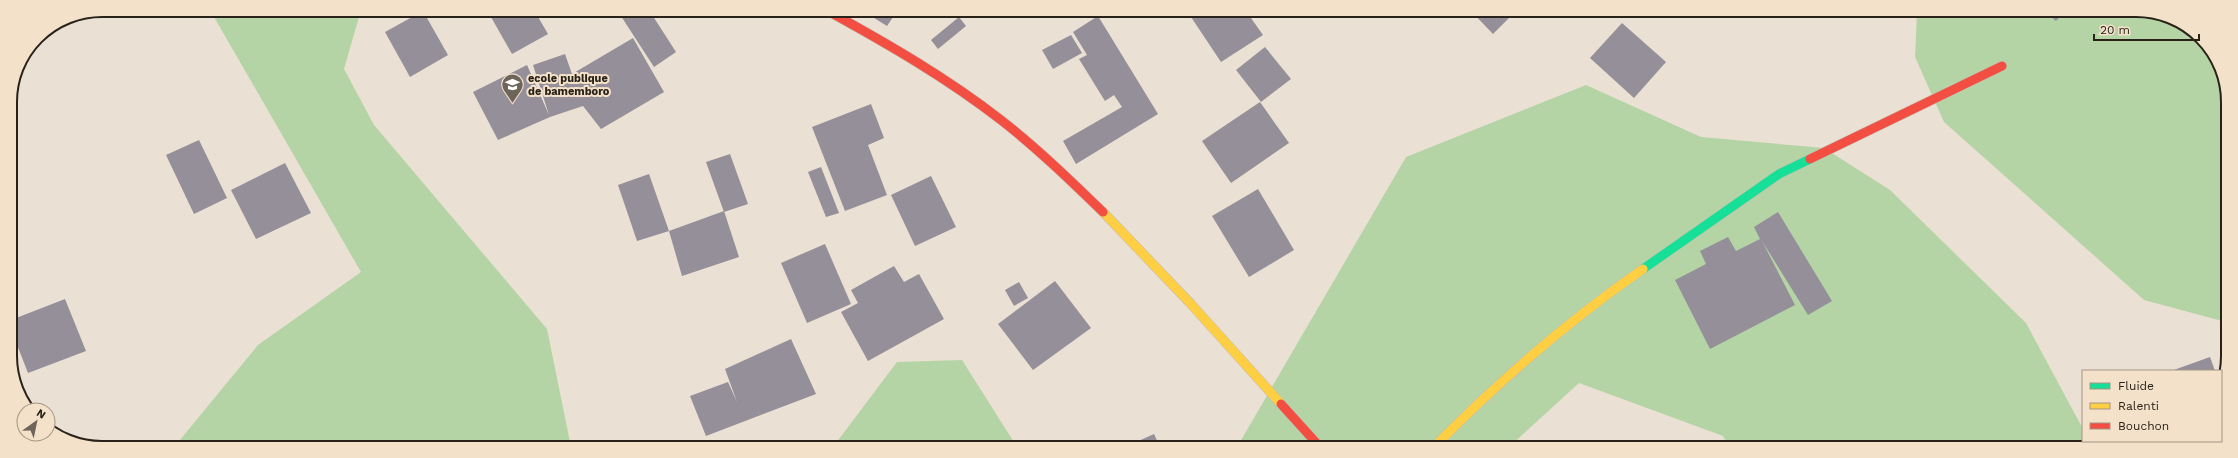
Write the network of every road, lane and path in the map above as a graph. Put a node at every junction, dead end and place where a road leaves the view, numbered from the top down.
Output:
1 (839, 17) edge
2 (2002, 66) dead end
3 (1315, 441) edge
4 (1440, 441) edge

1 - 3 street
2 - 4 street

